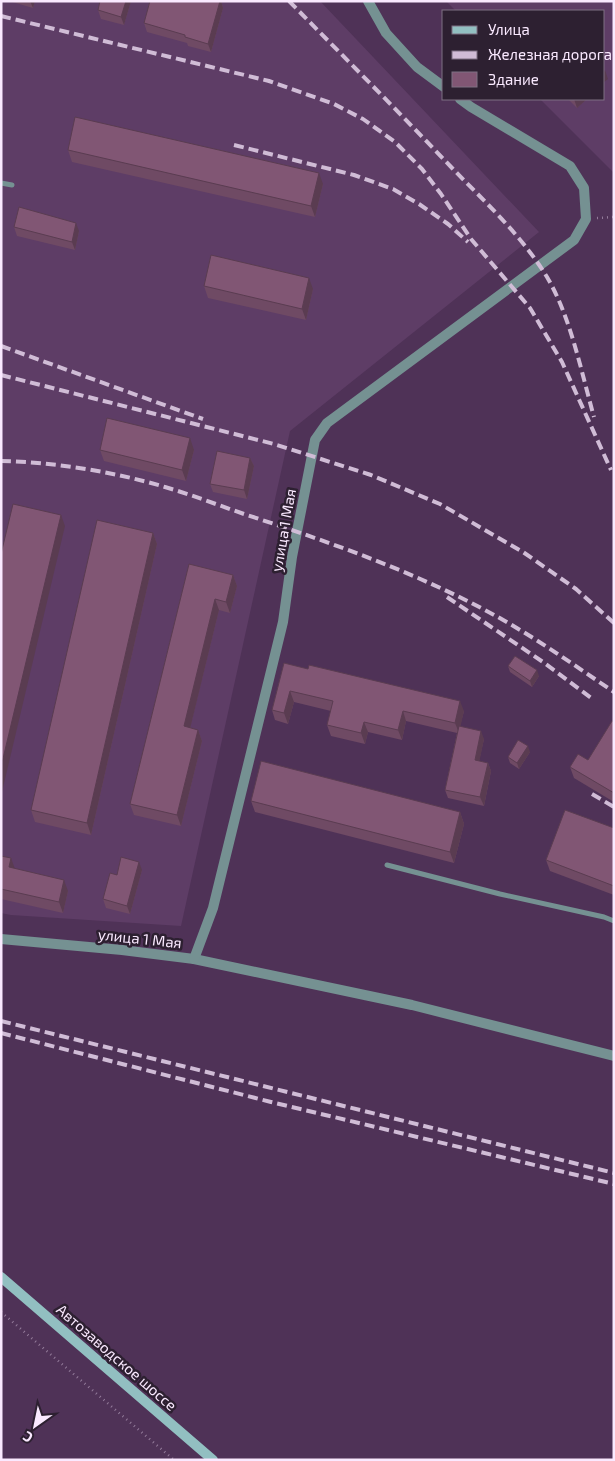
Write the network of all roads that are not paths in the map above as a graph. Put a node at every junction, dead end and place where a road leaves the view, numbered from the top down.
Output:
1 (368, 1) edge
2 (442, 86) edge
3 (461, 100) edge
4 (1, 183) edge
5 (12, 185) dead end
6 (388, 866) dead end
7 (614, 921) edge
8 (1, 939) edge
9 (194, 959) junction
10 (614, 1056) edge
11 (1, 1277) edge
12 (213, 1460) edge

1 - 2 street
3 - 9 street, улица 1 Мая
4 - 5 lane
6 - 7 lane
8 - 9 street, улица 1 Мая
9 - 10 street
11 - 12 main road, Автозаводское шоссе

